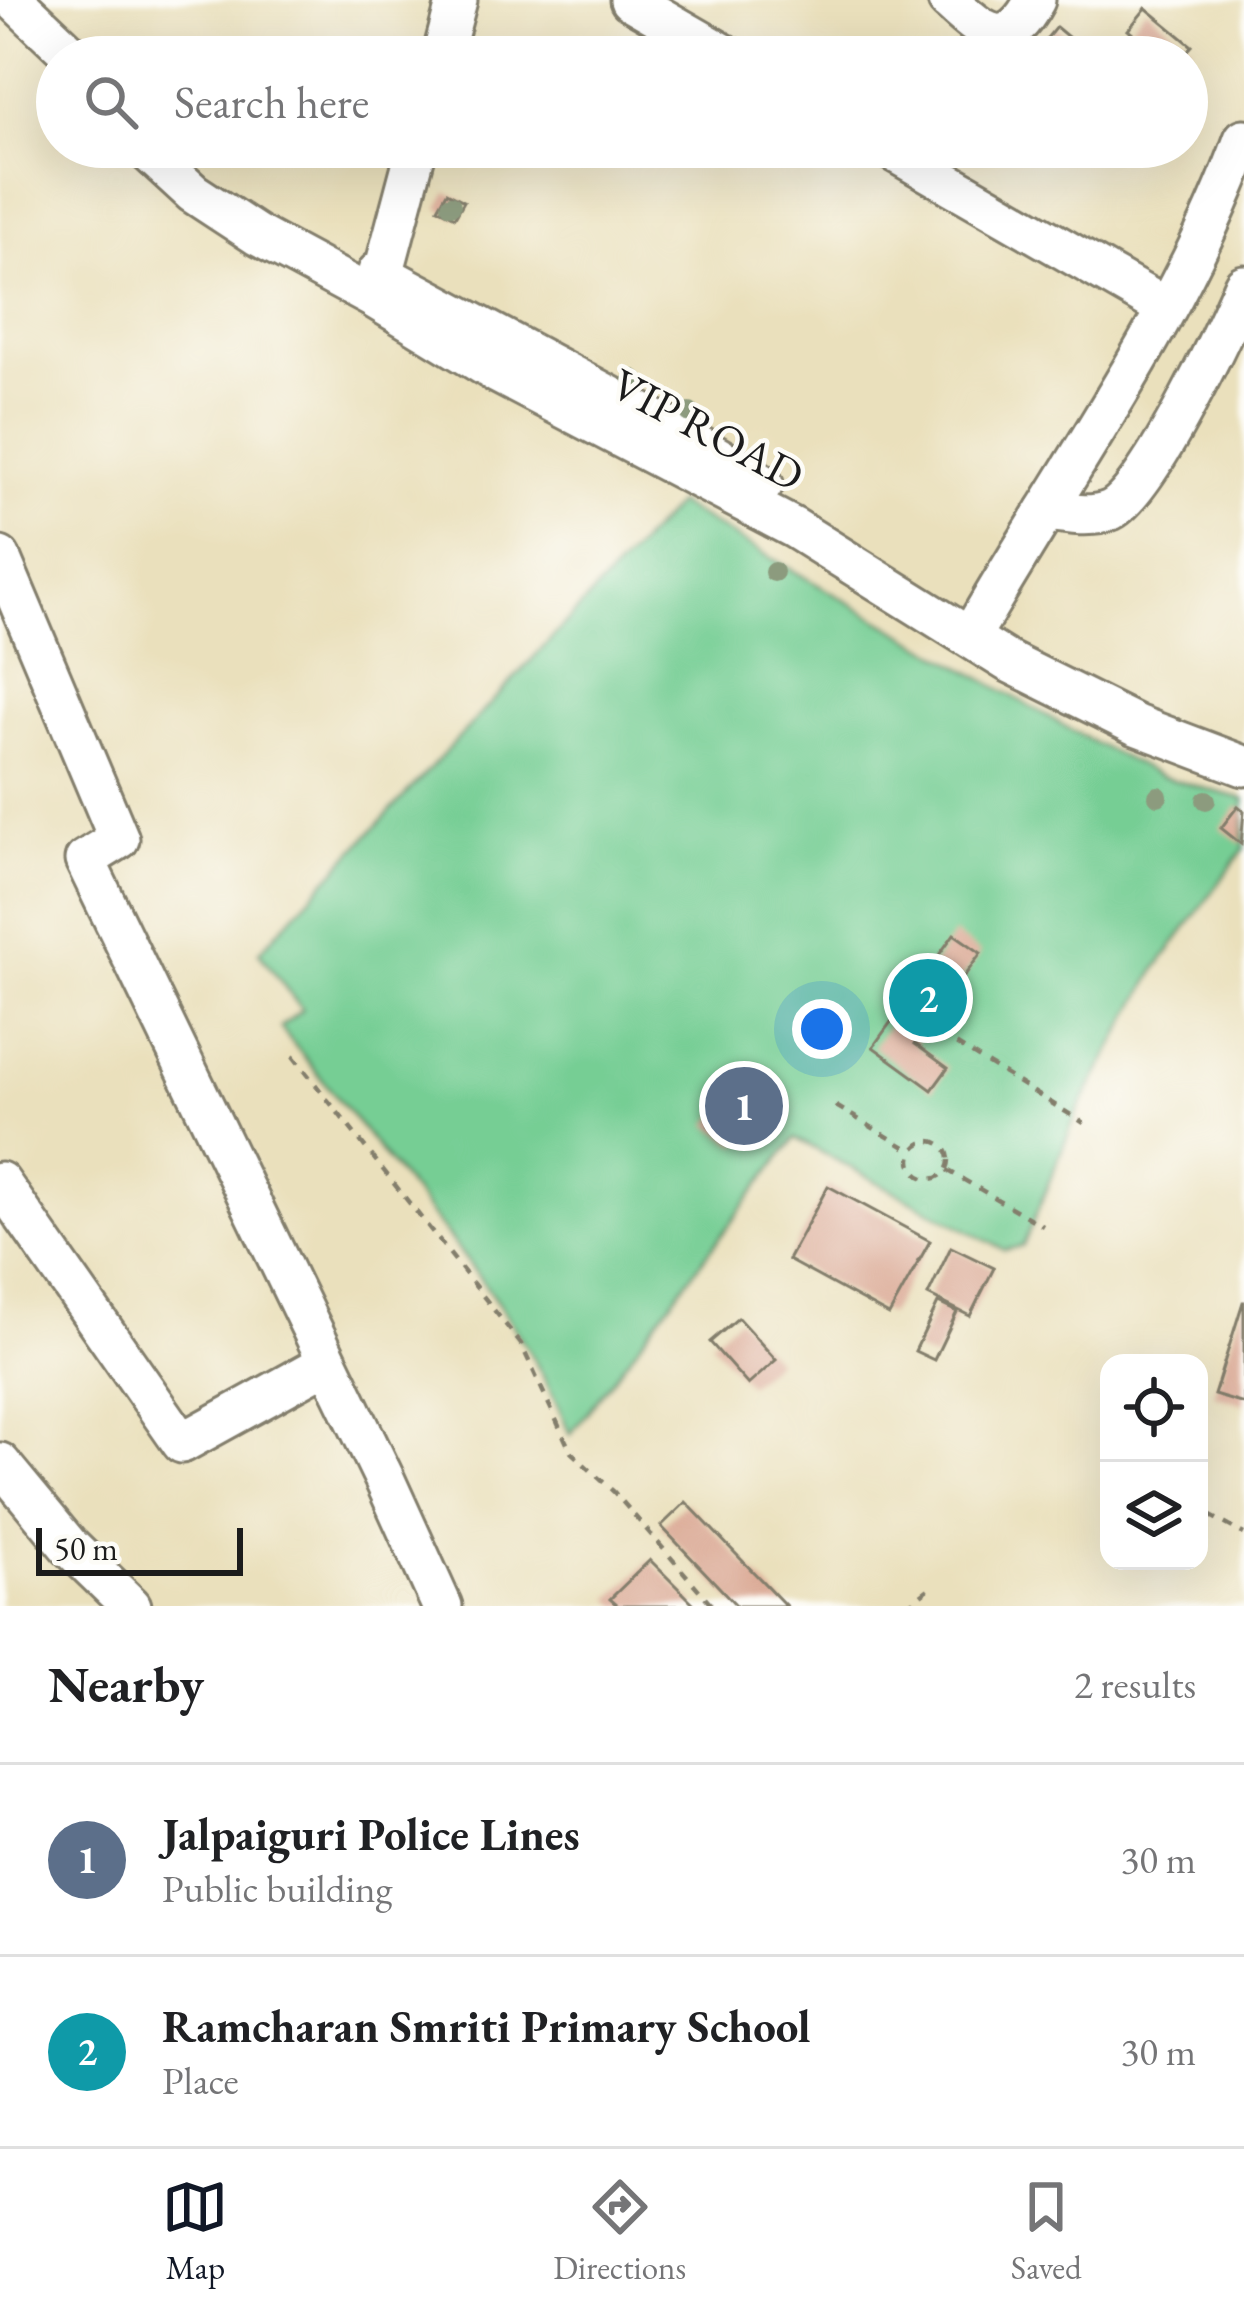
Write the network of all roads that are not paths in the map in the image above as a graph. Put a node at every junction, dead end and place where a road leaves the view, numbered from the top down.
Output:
1 (14, 0) edge
2 (457, 0) edge
3 (630, 0) edge
4 (948, 0) edge
5 (1035, 0) edge
6 (0, 14) edge
7 (52, 36) edge
8 (448, 36) edge
9 (693, 36) edge
10 (36, 47) edge
11 (1244, 139) edge
12 (173, 168) edge
13 (185, 168) edge
14 (411, 168) edge
15 (923, 168) edge
16 (198, 186) junction
17 (383, 274) junction
18 (1244, 285) edge
19 (1166, 308) junction
20 (1046, 511) junction
21 (0, 557) edge
22 (975, 628) junction
23 (1244, 751) edge
24 (1244, 766) edge
25 (0, 1182) edge
26 (327, 1363) junction
27 (0, 1463) edge
28 (131, 1606) edge
29 (442, 1606) edge

1 - 7 street
2 - 8 street
3 - 9 street
4 - 5 street
6 - 10 street
11 - 19 street
12 - 16 street, VIP ROAD
13 - 16 street, VIP ROAD
14 - 17 street
15 - 19 street
16 - 17 street, VIP ROAD
16 - 22 street, VIP ROAD
17 - 22 street, VIP ROAD
18 - 20 street
19 - 20 street
20 - 22 street
21 - 26 street
22 - 23 street, VIP ROAD
22 - 24 street, VIP ROAD
25 - 26 street
26 - 29 street
27 - 28 street

